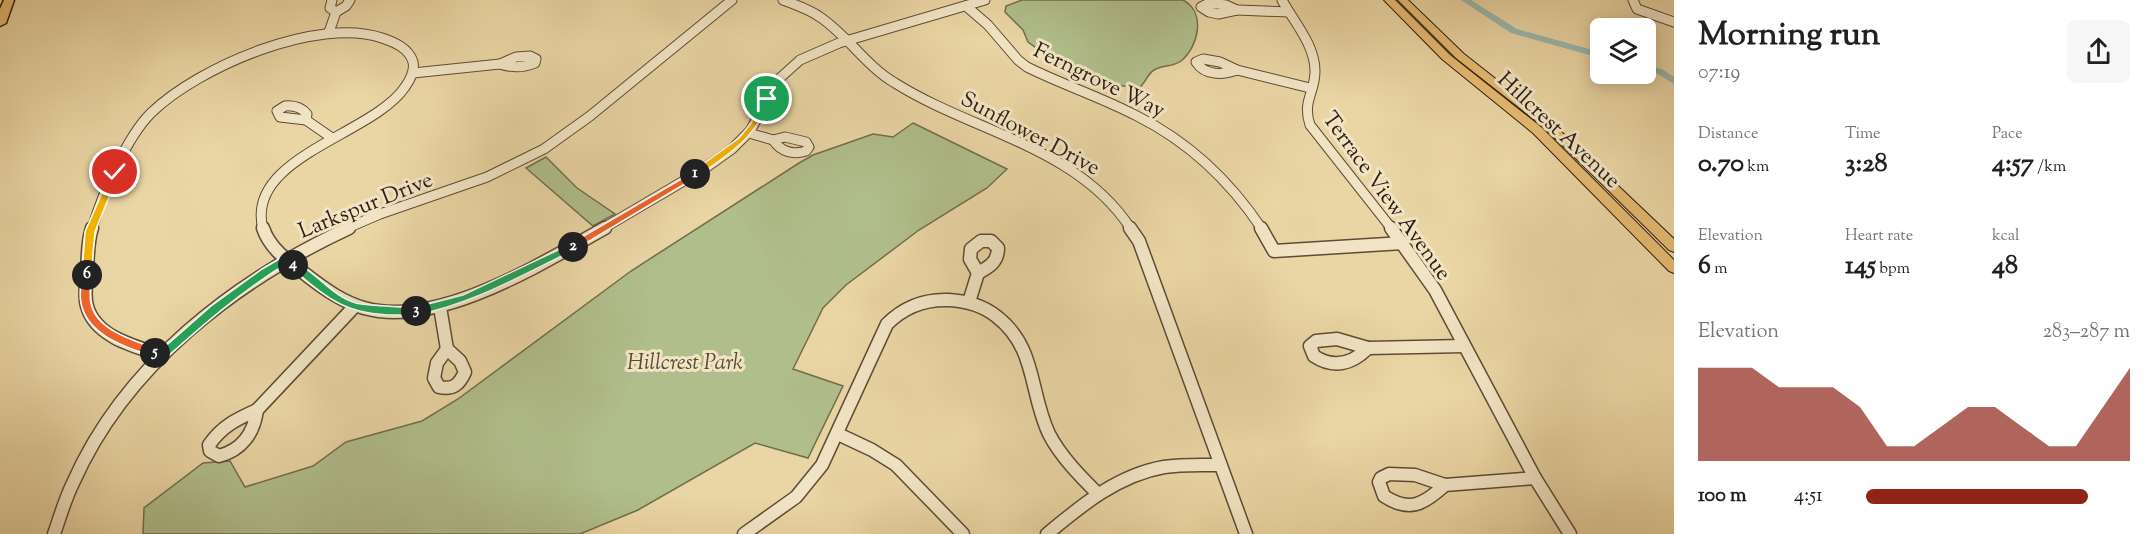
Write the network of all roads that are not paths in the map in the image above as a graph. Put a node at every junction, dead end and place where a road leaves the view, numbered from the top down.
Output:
1 (9, 0) edge
2 (332, 0) edge
3 (350, 0) edge
4 (732, 0) edge
5 (783, 0) edge
6 (986, 0) edge
7 (1282, 0) edge
8 (1389, 0) edge
9 (1403, 0) edge
10 (1634, 0) edge
11 (966, 6) junction
12 (1237, 10) dead end
13 (336, 12) junction
14 (1288, 12) junction
15 (1674, 22) edge
16 (0, 23) edge
17 (329, 32) junction
18 (847, 41) junction
19 (500, 64) dead end
20 (1237, 70) dead end
21 (413, 74) junction
22 (1310, 88) junction
23 (306, 120) dead end
24 (749, 133) junction
25 (332, 138) junction
26 (773, 140) dead end
27 (1597, 190) junction
28 (1662, 235) junction
29 (1402, 243) junction
30 (1674, 247) edge
31 (286, 259) junction
32 (1674, 268) edge
33 (978, 273) dead end
34 (969, 302) junction
35 (354, 306) junction
36 (440, 307) junction
37 (1464, 346) junction
38 (1368, 348) dead end
39 (447, 349) dead end
40 (162, 355) junction
41 (257, 410) dead end
42 (838, 434) junction
43 (1220, 465) junction
44 (1535, 478) junction
45 (1445, 485) dead end
46 (1098, 494) junction
47 (54, 534) edge
48 (744, 534) edge
49 (963, 534) edge
50 (1047, 534) edge
51 (1246, 534) edge
52 (1570, 534) edge

1 - 16 highway
2 - 13 street
3 - 13 street
4 - 31 street, Larkspur Drive
5 - 18 street, Sunflower Drive
6 - 11 street
7 - 14 street, Terrace View Avenue
8 - 27 main road, Hillcrest Avenue
9 - 28 main road, Hillcrest Avenue
10 - 15 street
11 - 18 street
11 - 29 street, Ferngrove Way
12 - 14 street
13 - 17 street
14 - 22 street, Terrace View Avenue
17 - 21 street
17 - 40 street
18 - 24 street
18 - 43 street, Sunflower Drive
19 - 21 street
20 - 22 street
21 - 25 street
22 - 29 street, Terrace View Avenue
23 - 25 street
24 - 26 street
24 - 36 street
25 - 31 street
27 - 28 main road
27 - 32 main road, Hillcrest Avenue
28 - 30 main road, Hillcrest Avenue
29 - 37 street, Terrace View Avenue
31 - 35 street
31 - 40 street, Larkspur Drive
33 - 34 street
34 - 42 street
34 - 46 street
35 - 36 street
35 - 41 street
36 - 39 street
37 - 38 street
37 - 44 street, Terrace View Avenue
40 - 47 street, Larkspur Drive
42 - 48 street
42 - 49 street
43 - 46 street
43 - 51 street, Sunflower Drive
44 - 45 street
44 - 52 street, Terrace View Avenue
46 - 50 street

